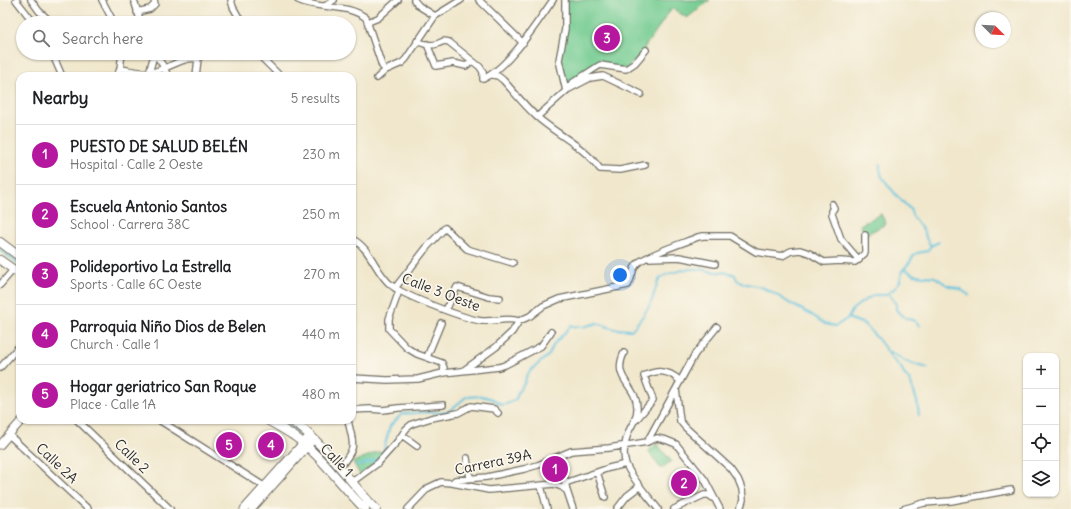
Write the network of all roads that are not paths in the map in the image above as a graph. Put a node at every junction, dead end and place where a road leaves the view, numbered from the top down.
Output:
1 (31, 0) edge
2 (102, 0) edge
3 (134, 0) edge
4 (231, 0) edge
5 (298, 0) edge
6 (334, 0) edge
7 (398, 0) edge
8 (414, 0) edge
9 (461, 0) edge
10 (480, 0) edge
11 (553, 0) edge
12 (565, 0) edge
13 (18, 1) edge
14 (155, 2) edge
15 (325, 6) junction
16 (38, 9) junction
17 (137, 12) junction
18 (437, 14) junction
19 (29, 16) joint
20 (45, 16) edge
21 (110, 16) edge
22 (138, 16) edge
23 (238, 16) edge
24 (368, 22) junction
25 (417, 41) junction
26 (523, 43) junction
27 (427, 44) junction
28 (646, 50) dead end
29 (55, 60) edge
30 (121, 60) edge
31 (152, 60) edge
32 (160, 60) edge
33 (184, 60) edge
34 (184, 60) edge
35 (198, 60) edge
36 (198, 60) edge
37 (264, 60) edge
38 (472, 61) junction
39 (164, 68) junction
40 (120, 69) junction
41 (386, 70) junction
42 (60, 72) edge
43 (119, 72) edge
44 (149, 72) junction
45 (166, 72) edge
46 (196, 72) edge
47 (276, 72) edge
48 (493, 75) junction
49 (377, 78) dead end
50 (566, 91) junction
51 (641, 94) dead end
52 (537, 117) junction
53 (645, 165) dead end
54 (832, 204) dead end
55 (865, 235) dead end
56 (356, 241) edge
57 (0, 242) edge
58 (16, 254) edge
59 (646, 258) junction
60 (0, 260) edge
61 (859, 260) junction
62 (513, 263) dead end
63 (715, 264) dead end
64 (16, 271) edge
65 (16, 273) edge
66 (0, 285) edge
67 (397, 289) junction
68 (500, 298) dead end
69 (446, 310) junction
70 (519, 321) junction
71 (441, 323) dead end
72 (717, 327) dead end
73 (551, 332) dead end
74 (16, 350) edge
75 (624, 353) dead end
76 (427, 357) junction
77 (0, 368) edge
78 (464, 370) junction
79 (443, 373) junction
80 (356, 378) edge
81 (680, 381) junction
82 (676, 389) junction
83 (443, 405) dead end
84 (356, 410) edge
85 (498, 413) dead end
86 (636, 420) junction
87 (19, 424) edge
88 (81, 424) edge
89 (165, 424) edge
90 (274, 424) edge
91 (297, 424) edge
92 (349, 424) edge
93 (9, 435) junction
94 (402, 435) junction
95 (312, 437) junction
96 (647, 442) junction
97 (0, 445) edge
98 (304, 445) junction
99 (626, 445) junction
100 (417, 446) dead end
101 (560, 456) junction
102 (467, 458) dead end
103 (626, 464) junction
104 (340, 467) junction
105 (597, 472) junction
106 (470, 478) junction
107 (352, 482) junction
108 (452, 483) junction
109 (565, 483) junction
110 (541, 486) junction
111 (640, 486) junction
112 (267, 488) junction
113 (1011, 490) dead end
114 (567, 491) junction
115 (605, 497) dead end
116 (715, 500) junction
117 (361, 508) edge
118 (88, 509) edge
119 (170, 509) edge
120 (244, 509) edge
121 (252, 509) edge
122 (376, 509) edge
123 (408, 509) edge
124 (547, 509) edge
125 (573, 509) edge
126 (617, 509) edge
127 (658, 509) edge
128 (674, 509) edge
129 (720, 509) edge
130 (740, 509) edge
131 (903, 509) edge

1 - 16 street
2 - 21 street
3 - 17 street
4 - 23 street
5 - 15 street
6 - 15 street
7 - 24 street
8 - 18 street
9 - 18 street
10 - 26 street
11 - 26 street
12 - 50 street
13 - 19 street
14 - 17 street
15 - 24 street
16 - 19 street
16 - 20 street
17 - 22 street
18 - 25 street
24 - 41 street
25 - 27 street
25 - 41 street
26 - 48 street
27 - 38 street
27 - 38 street
28 - 50 street
29 - 42 street
30 - 40 street
31 - 44 street
32 - 39 street
33 - 39 street
34 - 35 street
36 - 46 street
37 - 47 street
38 - 48 street
39 - 44 street
39 - 45 street
40 - 43 street
40 - 44 street
41 - 49 street
48 - 52 street
50 - 51 street
50 - 52 street
52 - 53 street
54 - 61 street
55 - 61 street
56 - 67 street, Calle 3 Oeste
57 - 58 main road
59 - 61 street
59 - 63 street
59 - 70 street
60 - 64 main road
62 - 67 street
65 - 66 street
67 - 69 street, Calle 3 Oeste
67 - 76 street
68 - 69 street
69 - 70 street, Calle 3 Oeste
70 - 78 street
71 - 76 street
72 - 81 street
73 - 78 street
74 - 77 street
75 - 86 street
76 - 79 street
78 - 79 street
79 - 80 street
81 - 82 street
81 - 86 street
82 - 96 street
82 - 130 street
83 - 84 street
85 - 94 street
86 - 99 street
87 - 93 street
88 - 119 street, Calle 2
89 - 112 street
90 - 98 main road, Calle 1
91 - 95 main road, Calle 1
92 - 104 street
93 - 97 street
93 - 118 street, Calle 2A
94 - 100 street
94 - 107 street
95 - 98 street
95 - 104 main road, Calle 1
96 - 99 street, Carrera 39A
96 - 116 street, Carrera 39A
98 - 112 street
98 - 117 main road, Calle 1
99 - 101 street, Carrera 39A
99 - 103 street
101 - 106 street, Carrera 39A
101 - 109 street
102 - 106 street
103 - 105 street
103 - 111 street
104 - 107 main road, Calle 1
105 - 109 street
105 - 115 street
106 - 108 street, Carrera 39A
107 - 122 main road, Calle 1
108 - 110 street
108 - 123 street, Carrera 39A
109 - 114 street
110 - 114 street
110 - 124 street
111 - 126 street
111 - 127 street
112 - 120 street
112 - 121 street
113 - 131 street
114 - 125 street
116 - 128 street
116 - 129 street, Carrera 39A

